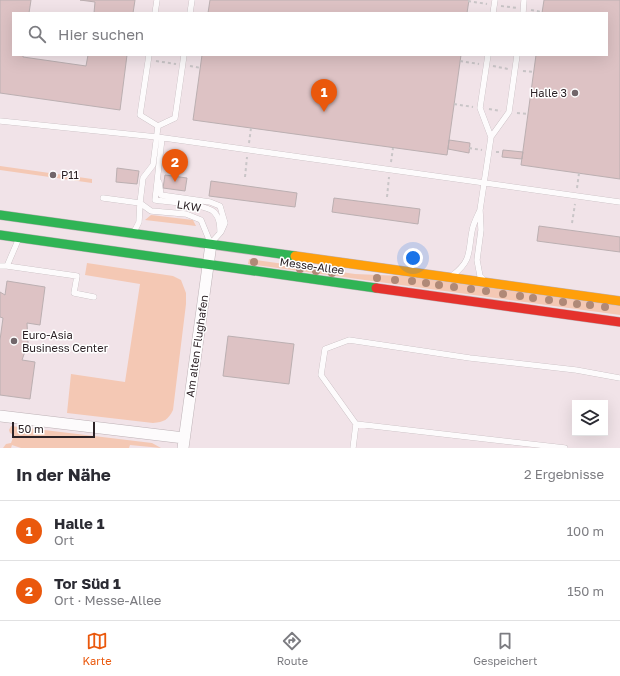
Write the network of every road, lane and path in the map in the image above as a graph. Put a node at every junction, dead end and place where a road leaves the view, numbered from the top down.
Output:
1 (157, 0) edge
2 (192, 0) edge
3 (524, 0) edge
4 (468, 1) dead end
5 (495, 2) edge
6 (523, 11) edge
7 (155, 12) edge
8 (190, 12) edge
9 (493, 12) edge
10 (542, 12) dead end
11 (149, 56) edge
12 (184, 56) edge
13 (488, 56) edge
14 (517, 56) edge
15 (460, 61) dead end
16 (486, 65) junction
17 (515, 70) junction
18 (534, 72) dead end
19 (454, 104) dead end
20 (480, 108) junction
21 (509, 112) junction
22 (528, 114) dead end
23 (0, 121) edge
24 (158, 126) junction
25 (490, 137) junction
26 (160, 138) junction
27 (158, 174) junction
28 (484, 183) junction
29 (103, 198) dead end
30 (620, 202) edge
31 (140, 203) junction
32 (480, 210) junction
33 (0, 215) edge
34 (220, 233) junction
35 (133, 234) junction
36 (0, 235) edge
37 (19, 238) junction
38 (211, 244) junction
39 (208, 264) junction
40 (0, 266) edge
41 (7, 266) junction
42 (450, 277) junction
43 (488, 282) junction
44 (94, 297) dead end
45 (620, 301) edge
46 (620, 322) edge
47 (620, 378) edge
48 (0, 416) edge
49 (356, 424) junction
50 (184, 443) edge
51 (353, 448) edge
52 (565, 448) edge

1 - 7 lane
2 - 8 lane
3 - 6 lane
4 - 5 path
5 - 6 path
5 - 9 lane
6 - 10 path
11 - 24 lane
12 - 24 lane
13 - 16 lane
14 - 17 lane
15 - 16 path
16 - 17 path
16 - 20 lane
17 - 18 path
17 - 21 lane
19 - 20 path
20 - 21 path
20 - 25 lane
21 - 22 path
21 - 25 lane
23 - 26 lane
24 - 26 lane
25 - 28 lane
26 - 27 lane
26 - 28 lane
26 - 31 lane
27 - 34 lane, LKW
27 - 34 lane
28 - 30 lane
28 - 32 lane
29 - 31 lane
31 - 35 lane
31 - 38 lane
32 - 42 lane
32 - 43 lane
33 - 35 main road, Messe-Allee
34 - 38 lane
35 - 38 main road, Messe-Allee
36 - 37 main road, Messe-Allee
37 - 39 main road, Messe-Allee
37 - 41 lane
38 - 39 street, Am alten Flughafen
38 - 42 main road, Messe-Allee
39 - 46 main road, Messe-Allee
39 - 50 street, Am alten Flughafen
40 - 41 lane
41 - 44 lane
42 - 43 main road, Messe-Allee
43 - 45 main road, Messe-Allee
47 - 49 lane
48 - 50 street
49 - 51 lane
49 - 52 lane

